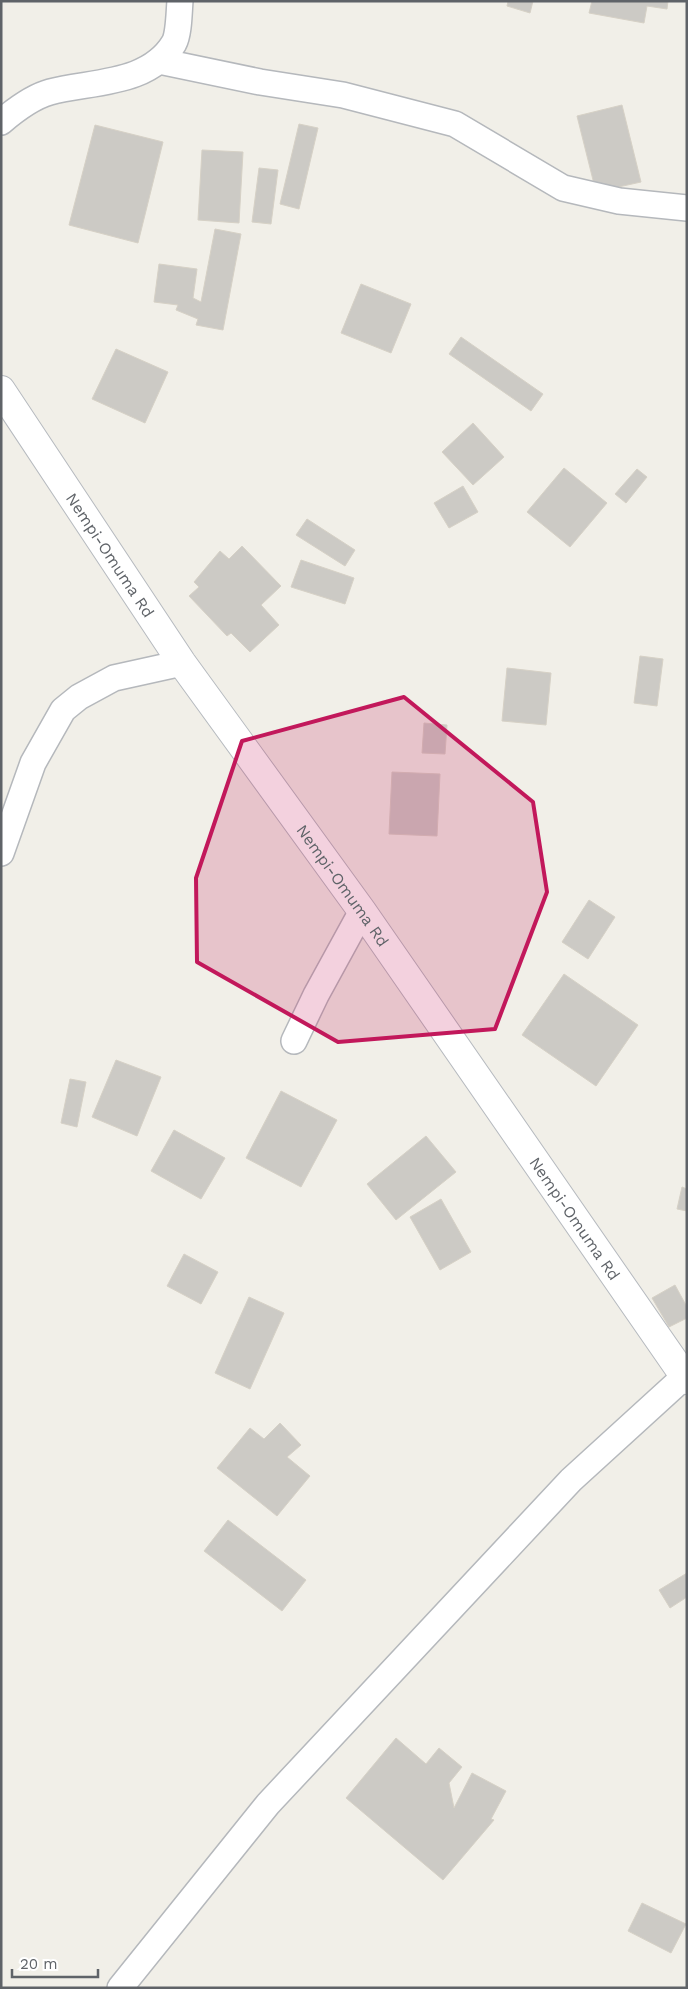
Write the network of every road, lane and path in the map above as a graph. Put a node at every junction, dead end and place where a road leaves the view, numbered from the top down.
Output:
1 (180, 1) edge
2 (159, 61) junction
3 (1, 122) edge
4 (687, 208) edge
5 (1, 390) edge
6 (182, 663) junction
7 (1, 853) edge
8 (362, 911) junction
9 (294, 1041) dead end
10 (685, 1379) edge
11 (120, 1988) edge

1 - 2 street
2 - 3 street
2 - 4 street
5 - 6 street, Nempi-Omuma Rd
6 - 7 street
6 - 8 street, Nempi-Omuma Rd
8 - 9 street
8 - 10 street, Nempi-Omuma Rd
10 - 11 street

